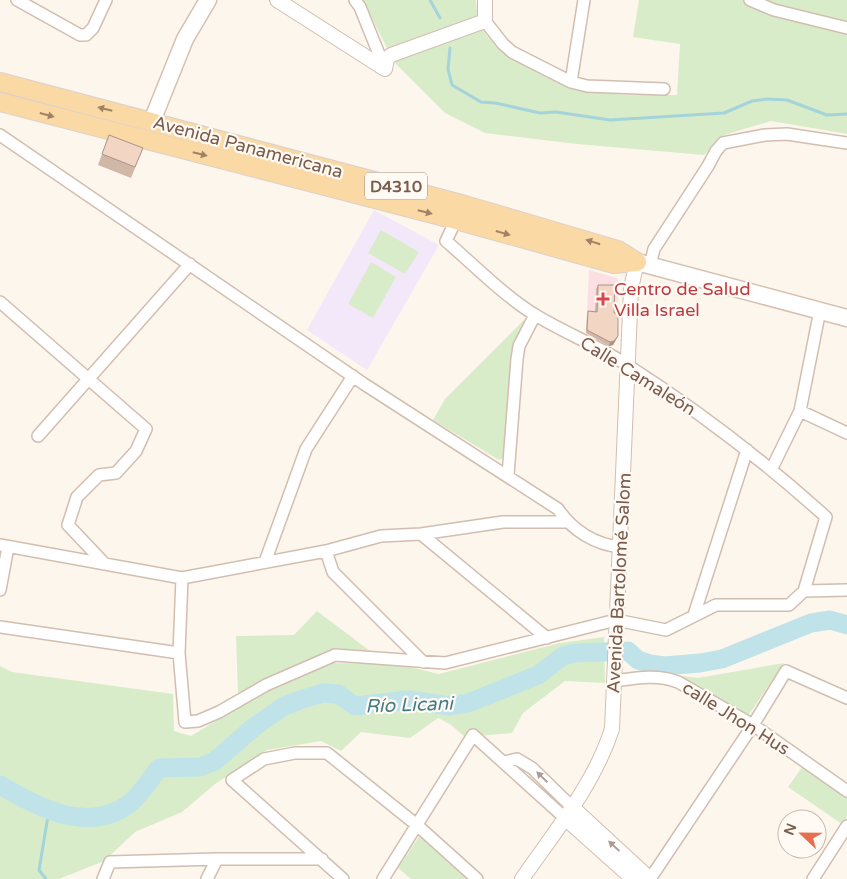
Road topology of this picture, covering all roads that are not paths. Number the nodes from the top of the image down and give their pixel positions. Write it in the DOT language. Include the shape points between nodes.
graph roads {
  1 [pos="17,0"];
  2 [pos="106,0"];
  3 [pos="208,0"];
  4 [pos="277,0"];
  5 [pos="355,0"];
  6 [pos="485,0"];
  7 [pos="584,0"];
  8 [pos="750,0"];
  9 [pos="485,21"];
  10 [pos="847,28"];
  11 [pos="385,69"];
  12 [pos="0,82"];
  13 [pos="571,82"];
  14 [pos="664,89"];
  15 [pos="0,102"];
  16 [pos="155,122"];
  17 [pos="0,135"];
  18 [pos="152,142"];
  19 [pos="847,143"];
  20 [pos="456,220"];
  21 [pos="190,264"];
  22 [pos="643,264"];
  23 [pos="0,302"];
  24 [pos="820,310"];
  25 [pos="535,315"];
  26 [pos="847,318"];
  27 [pos="628,365"];
  28 [pos="353,376"];
  29 [pos="89,381"];
  30 [pos="800,411"];
  31 [pos="847,433"];
  32 [pos="38,436"];
  33 [pos="747,450"];
  34 [pos="772,468"];
  35 [pos="508,475"];
  36 [pos="567,522"];
  37 [pos="421,534"];
  38 [pos="4,546"];
  39 [pos="621,547"];
  40 [pos="326,551"];
  41 [pos="265,562"];
  42 [pos="104,563"];
  43 [pos="182,578"];
  44 [pos="0,590"];
  45 [pos="847,590"];
  46 [pos="804,591"];
  47 [pos="694,615"];
  48 [pos="616,620"];
  49 [pos="0,626"];
  50 [pos="547,638"];
  51 [pos="179,653"];
  52 [pos="423,662"];
  53 [pos="614,680"];
  54 [pos="847,698"];
  55 [pos="753,726"];
  56 [pos="847,791"];
  57 [pos="569,812"];
  58 [pos="418,826"];
  59 [pos="847,826"];
  60 [pos="217,859"];
  61 [pos="322,860"];
  62 [pos="103,879"];
  63 [pos="207,879"];
  64 [pos="343,879"];
  65 [pos="384,879"];
  66 [pos="477,879"];
  67 [pos="522,879"];
  68 [pos="632,879"];
  69 [pos="650,879"];
  70 [pos="813,879"];
  1 -- 2 [label="street" via="86,35"];
  3 -- 16 [label="main road" via="185,39"];
  4 -- 11 [label="street"];
  5 -- 11 [label="street"];
  6 -- 9 [label="street"];
  7 -- 13 [label="street"];
  8 -- 10 [label="street" via="774,10"];
  9 -- 11 [label="street" via="391,55"];
  9 -- 13 [label="street" via="512,52"];
  16 -- 12 [label="main road, Avenida Panamericana / D4310, one-way"];
  13 -- 14 [label="street" via="587,86"];
  15 -- 18 [label="main road, Avenida Panamericana / D4310, one-way"];
  16 -- 18 [label="main road"];
  22 -- 16 [label="main road, Avenida Panamericana / D4310, one-way" via="618,250 465,204"];
  17 -- 21 [label="street"];
  18 -- 20 [label="main road, Avenida Panamericana / D4310, one-way"];
  19 -- 22 [label="street" via="787,134 723,143"];
  20 -- 22 [label="main road, Avenida Panamericana / D4310, one-way" via="614,264"];
  20 -- 25 [label="street, Calle Camaleón" via="446,241"];
  21 -- 28 [label="street"];
  21 -- 29 [label="street"];
  22 -- 24 [label="main road, Avenida Panamericana / D4310"];
  22 -- 27 [label="street, Avenida Bartolomé Salom" via="631,288"];
  23 -- 29 [label="street"];
  24 -- 26 [label="main road, Avenida Panamericana / D4310"];
  24 -- 30 [label="street"];
  25 -- 27 [label="street, Calle Camaleón"];
  25 -- 35 [label="street" via="519,346"];
  27 -- 33 [label="street, Calle Camaleón"];
  27 -- 39 [label="street, Avenida Bartolomé Salom"];
  28 -- 35 [label="street"];
  28 -- 41 [label="street" via="306,449"];
  29 -- 32 [label="street"];
  29 -- 42 [label="street" via="146,429 136,451 116,473 99,475 77,498 68,525"];
  30 -- 31 [label="street"];
  30 -- 34 [label="street"];
  33 -- 34 [label="street, Calle Camaleón"];
  33 -- 47 [label="street"];
  34 -- 46 [label="street, Calle Camaleón" via="826,517"];
  35 -- 36 [label="street" via="558,509"];
  36 -- 37 [label="street" via="503,522"];
  36 -- 39 [label="street" via="603,546"];
  37 -- 40 [label="street" via="381,536"];
  37 -- 50 [label="street"];
  38 -- 42 [label="street"];
  38 -- 44 [label="street"];
  39 -- 48 [label="street, Avenida Bartolomé Salom"];
  40 -- 41 [label="street"];
  40 -- 52 [label="street" via="333,572"];
  41 -- 43 [label="street"];
  42 -- 43 [label="street"];
  43 -- 51 [label="street"];
  45 -- 46 [label="street"];
  46 -- 47 [label="street" via="789,604 716,605"];
  47 -- 48 [label="street" via="666,630"];
  48 -- 50 [label="street"];
  48 -- 53 [label="street, Avenida Bartolomé Salom"];
  49 -- 51 [label="street"];
  50 -- 52 [label="street" via="445,663"];
  51 -- 52 [label="street" via="185,722 198,721 219,712 266,685 335,655"];
  53 -- 55 [label="street, calle Jhon Hus" via="666,678"];
  53 -- 57 [label="street, Avenida Bartolomé Salom" via="612,729 604,753"];
  54 -- 55 [label="street" via="786,671"];
  55 -- 56 [label="street, calle Jhon Hus"];
  55 -- 69 [label="street"];
  57 -- 58 [label="street" via="532,768 517,759 505,762 473,735"];
  57 -- 67 [label="street, Avenida Bartolomé Salom"];
  57 -- 68 [label="street"];
  69 -- 57 [label="street, one-way"];
  58 -- 61 [label="street" via="327,753 295,753 264,759 232,780"];
  58 -- 65 [label="street"];
  58 -- 66 [label="street"];
  59 -- 70 [label="street"];
  60 -- 61 [label="street"];
  60 -- 62 [label="street" via="110,862"];
  60 -- 63 [label="street"];
  61 -- 64 [label="street"];
}
